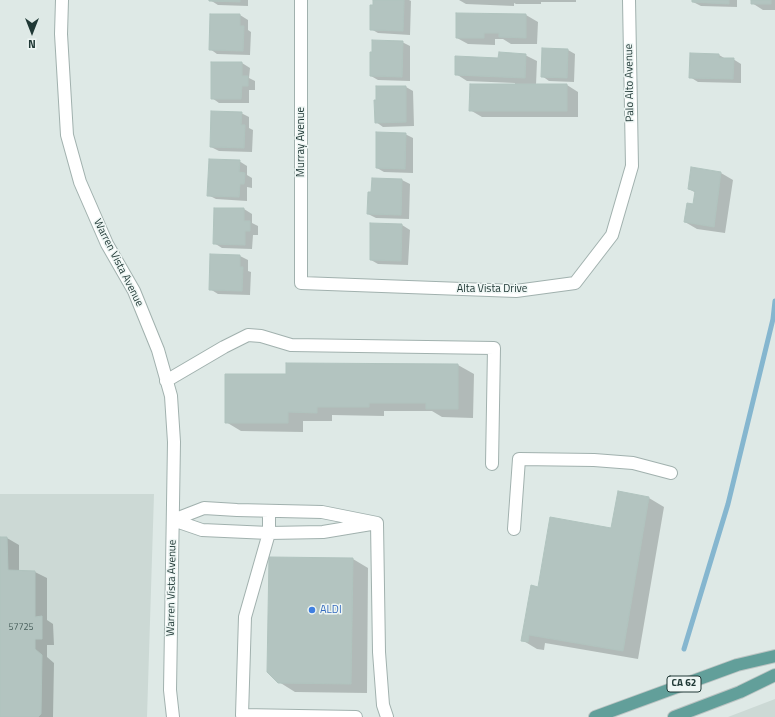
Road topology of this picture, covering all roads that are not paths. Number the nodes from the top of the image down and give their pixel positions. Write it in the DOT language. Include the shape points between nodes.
graph roads {
  1 [pos="62,0"];
  2 [pos="301,0"];
  3 [pos="629,0"];
  4 [pos="632,166"];
  5 [pos="301,283"];
  6 [pos="166,381"];
  7 [pos="492,464"];
  8 [pos="671,472"];
  9 [pos="269,511"];
  10 [pos="173,520"];
  11 [pos="377,523"];
  12 [pos="514,529"];
  13 [pos="269,533"];
  14 [pos="775,656"];
  15 [pos="775,674"];
  16 [pos="173,717"];
  17 [pos="356,717"];
  18 [pos="387,717"];
  19 [pos="595,717"];
  20 [pos="674,717"];
  1 -- 6 [label="street, Warren Vista Avenue" via="61,34 67,135 80,182 107,244 134,291 158,350"];
  2 -- 5 [label="street, Murray Avenue"];
  3 -- 4 [label="street, Palo Alto Avenue"];
  4 -- 5 [label="street, Alta Vista Drive" via="612,235 575,283 516,291"];
  6 -- 7 [label="street" via="248,335 291,345 494,348"];
  6 -- 10 [label="street, Warren Vista Avenue" via="171,396 174,442"];
  8 -- 12 [label="street" via="633,463 518,459"];
  9 -- 10 [label="street" via="204,508"];
  9 -- 11 [label="street" via="322,512"];
  9 -- 13 [label="street"];
  10 -- 13 [label="street" via="202,530"];
  10 -- 16 [label="street, Warren Vista Avenue" via="170,690"];
  11 -- 13 [label="street" via="323,532"];
  11 -- 18 [label="street" via="379,652 383,705"];
  13 -- 17 [label="street" via="245,617 242,715"];
  14 -- 19 [label="main road, CA 62" via="737,665"];
  15 -- 20 [label="main road, CA 62" via="740,692"];
}
